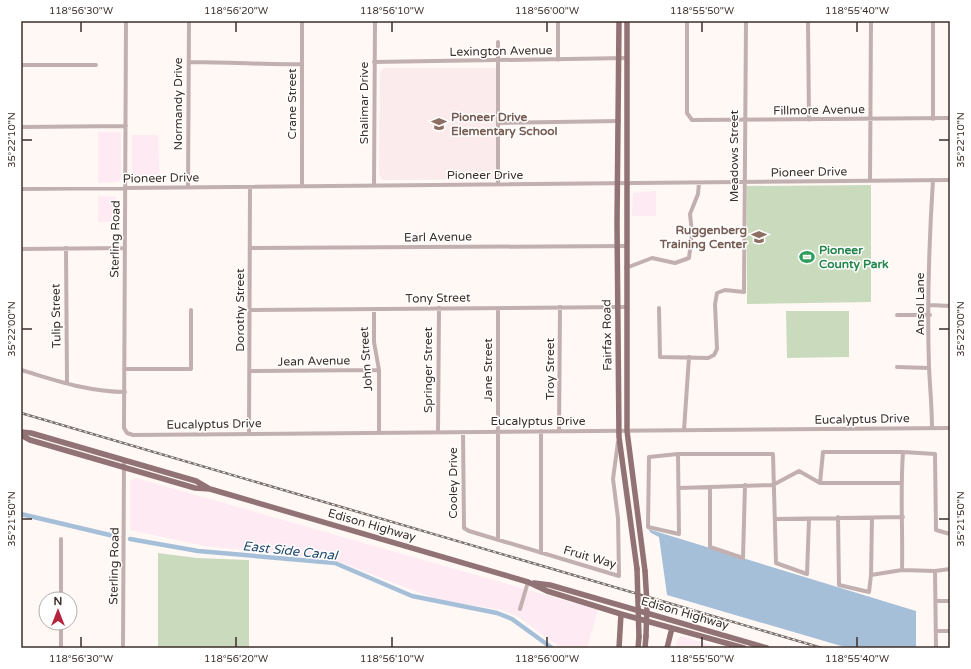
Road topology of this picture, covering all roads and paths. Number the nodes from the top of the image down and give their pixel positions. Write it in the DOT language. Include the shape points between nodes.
graph roads {
  1 [pos="126,21"];
  2 [pos="189,21"];
  3 [pos="302,21"];
  4 [pos="375,21"];
  5 [pos="558,21"];
  6 [pos="619,21"];
  7 [pos="627,21"];
  8 [pos="687,21"];
  9 [pos="746,21"];
  10 [pos="808,21"];
  11 [pos="871,21"];
  12 [pos="933,21"];
  13 [pos="498,42"];
  14 [pos="619,58"];
  15 [pos="627,58"];
  16 [pos="558,60"];
  17 [pos="498,61"];
  18 [pos="188,62"];
  19 [pos="374,62"];
  20 [pos="302,64"];
  21 [pos="21,65"];
  22 [pos="96,65"];
  23 [pos="950,118"];
  24 [pos="870,119"];
  25 [pos="932,119"];
  26 [pos="745,120"];
  27 [pos="809,120"];
  28 [pos="619,121"];
  29 [pos="498,123"];
  30 [pos="126,126"];
  31 [pos="21,127"];
  32 [pos="933,180"];
  33 [pos="950,180"];
  34 [pos="870,181"];
  35 [pos="699,183"];
  36 [pos="744,183"];
  37 [pos="498,184"];
  38 [pos="619,184"];
  39 [pos="627,184"];
  40 [pos="302,186"];
  41 [pos="374,186"];
  42 [pos="188,187"];
  43 [pos="250,187"];
  44 [pos="126,188"];
  45 [pos="21,189"];
  46 [pos="617,245"];
  47 [pos="626,246"];
  48 [pos="66,248"];
  49 [pos="125,248"];
  50 [pos="250,248"];
  51 [pos="21,249"];
  52 [pos="626,268"];
  53 [pos="930,305"];
  54 [pos="950,306"];
  55 [pos="560,307"];
  56 [pos="618,307"];
  57 [pos="626,307"];
  58 [pos="439,308"];
  59 [pos="498,308"];
  60 [pos="659,308"];
  61 [pos="374,309"];
  62 [pos="191,310"];
  63 [pos="250,310"];
  64 [pos="897,315"];
  65 [pos="930,315"];
  66 [pos="689,357"];
  67 [pos="897,367"];
  68 [pos="929,368"];
  69 [pos="124,369"];
  70 [pos="21,370"];
  71 [pos="379,370"];
  72 [pos="250,371"];
  73 [pos="67,383"];
  74 [pos="125,392"];
  75 [pos="932,428"];
  76 [pos="950,428"];
  77 [pos="684,430"];
  78 [pos="498,431"];
  79 [pos="542,431"];
  80 [pos="559,431"];
  81 [pos="627,431"];
  82 [pos="379,432"];
  83 [pos="438,432"];
  84 [pos="463,432"];
  85 [pos="127,433"];
  86 [pos="21,434"];
  87 [pos="249,434"];
  88 [pos="619,434"];
  89 [pos="903,452"];
  90 [pos="678,454"];
  91 [pos="124,460"];
  92 [pos="124,467"];
  93 [pos="900,483"];
  94 [pos="820,484"];
  95 [pos="744,485"];
  96 [pos="773,485"];
  97 [pos="710,487"];
  98 [pos="679,488"];
  99 [pos="210,489"];
  100 [pos="838,517"];
  101 [pos="903,517"];
  102 [pos="872,518"];
  103 [pos="775,519"];
  104 [pos="808,519"];
  105 [pos="469,531"];
  106 [pos="950,534"];
  107 [pos="61,539"];
  108 [pos="498,540"];
  109 [pos="541,554"];
  110 [pos="950,569"];
  111 [pos="902,570"];
  112 [pos="935,571"];
  113 [pos="871,575"];
  114 [pos="528,582"];
  115 [pos="61,591"];
  116 [pos="936,601"];
  117 [pos="950,601"];
  118 [pos="520,609"];
  119 [pos="621,614"];
  120 [pos="672,628"];
  121 [pos="61,631"];
  122 [pos="936,631"];
  123 [pos="950,631"];
  124 [pos="61,648"];
  125 [pos="123,648"];
  126 [pos="619,648"];
  127 [pos="638,648"];
  128 [pos="645,648"];
  129 [pos="667,648"];
  130 [pos="744,648"];
  131 [pos="767,648"];
  132 [pos="936,648"];
  1 -- 30 [label="street, Sterling Road"];
  2 -- 18 [label="street, Normandy Drive"];
  3 -- 20 [label="street, Crane Street"];
  4 -- 19 [label="street, Shalimar Drive"];
  5 -- 16 [label="street"];
  6 -- 14 [label="main road, Fairfax Road"];
  7 -- 15 [label="main road, Fairfax Road"];
  8 -- 26 [label="street, Fillmore Avenue" via="689,117 692,120"];
  9 -- 26 [label="street, Meadows Street"];
  10 -- 27 [label="street"];
  11 -- 24 [label="street"];
  12 -- 25 [label="street"];
  13 -- 17 [label="street"];
  14 -- 15 [label="street, Lexington Avenue"];
  14 -- 16 [label="street, Lexington Avenue"];
  14 -- 28 [label="main road, Fairfax Road"];
  15 -- 39 [label="main road, Fairfax Road"];
  16 -- 17 [label="street, Lexington Avenue"];
  17 -- 19 [label="street, Lexington Avenue"];
  17 -- 29 [label="street"];
  18 -- 20 [label="street"];
  18 -- 42 [label="street, Normandy Drive"];
  19 -- 41 [label="street, Shalimar Drive"];
  20 -- 40 [label="street, Crane Street"];
  21 -- 22 [label="street"];
  23 -- 25 [label="street, Fillmore Avenue"];
  24 -- 25 [label="street, Fillmore Avenue"];
  24 -- 27 [label="street, Fillmore Avenue"];
  24 -- 34 [label="street"];
  26 -- 27 [label="street, Fillmore Avenue"];
  26 -- 36 [label="street, Meadows Street"];
  28 -- 29 [label="street"];
  28 -- 38 [label="main road, Fairfax Road"];
  29 -- 37 [label="street"];
  30 -- 31 [label="street"];
  30 -- 44 [label="street, Sterling Road"];
  32 -- 33 [label="street, Pioneer Drive"];
  32 -- 34 [label="street, Pioneer Drive"];
  32 -- 53 [label="street, Ansol Lane"];
  34 -- 36 [label="street, Pioneer Drive"];
  35 -- 36 [label="street, Pioneer Drive"];
  35 -- 39 [label="street, Pioneer Drive"];
  35 -- 52 [label="street" via="698,194 690,214 692,234 689,258 675,263 652,258"];
  36 -- 66 [label="street, Meadows Street" via="744,292 720,291 715,304 717,349 714,355 708,358"];
  37 -- 38 [label="street, Pioneer Drive"];
  37 -- 41 [label="street, Pioneer Drive"];
  38 -- 39 [label="street, Pioneer Drive"];
  38 -- 46 [label="main road, Fairfax Road"];
  39 -- 47 [label="main road, Fairfax Road"];
  40 -- 41 [label="street, Pioneer Drive"];
  40 -- 43 [label="street, Pioneer Drive"];
  42 -- 43 [label="street, Pioneer Drive"];
  42 -- 44 [label="street, Pioneer Drive"];
  43 -- 50 [label="street, Dorothy Street"];
  44 -- 45 [label="street, Pioneer Drive"];
  44 -- 49 [label="street, Sterling Road"];
  46 -- 47 [label="street, Earl Avenue"];
  46 -- 50 [label="street, Earl Avenue"];
  46 -- 56 [label="main road, Fairfax Road"];
  47 -- 52 [label="main road, Fairfax Road"];
  48 -- 49 [label="street"];
  48 -- 51 [label="street"];
  48 -- 73 [label="street, Tulip Street"];
  49 -- 69 [label="street, Sterling Road"];
  50 -- 63 [label="street, Dorothy Street"];
  52 -- 57 [label="main road, Fairfax Road"];
  53 -- 54 [label="street"];
  53 -- 65 [label="street, Ansol Lane"];
  55 -- 56 [label="street, Tony Street"];
  55 -- 59 [label="street, Tony Street"];
  55 -- 80 [label="street, Troy Street"];
  56 -- 57 [label="street, Tony Street"];
  56 -- 88 [label="main road, Fairfax Road"];
  57 -- 81 [label="main road, Fairfax Road"];
  58 -- 59 [label="street, Tony Street"];
  58 -- 61 [label="street, Tony Street"];
  58 -- 83 [label="street, Springer Street"];
  59 -- 78 [label="street, Jane Street"];
  60 -- 66 [label="street" via="660,357"];
  61 -- 63 [label="street, Tony Street"];
  61 -- 71 [label="street, John Street" via="374,342"];
  62 -- 69 [label="street" via="191,369"];
  63 -- 72 [label="street, Dorothy Street"];
  64 -- 65 [label="street"];
  65 -- 68 [label="street, Ansol Lane"];
  66 -- 77 [label="street"];
  67 -- 68 [label="street"];
  68 -- 75 [label="street, Ansol Lane"];
  69 -- 74 [label="street, Sterling Road"];
  70 -- 73 [label="street"];
  71 -- 72 [label="street, Jean Avenue"];
  71 -- 82 [label="street, John Street"];
  72 -- 87 [label="street, Dorothy Street"];
  73 -- 74 [label="street" via="97,391"];
  74 -- 85 [label="street, Sterling Road" via="124,428"];
  75 -- 76 [label="street, Eucalyptus Drive"];
  75 -- 77 [label="street, Eucalyptus Drive"];
  77 -- 81 [label="street, Eucalyptus Drive"];
  78 -- 79 [label="street, Eucalyptus Drive"];
  78 -- 84 [label="street, Eucalyptus Drive"];
  78 -- 108 [label="street, Jane Street"];
  79 -- 80 [label="street, Eucalyptus Drive"];
  79 -- 109 [label="street"];
  80 -- 88 [label="street, Eucalyptus Drive"];
  81 -- 88 [label="street, Eucalyptus Drive"];
  81 -- 128 [label="main road, Fairfax Road, bridge" via="645,571"];
  82 -- 83 [label="street, Eucalyptus Drive"];
  82 -- 87 [label="street, Eucalyptus Drive"];
  83 -- 84 [label="street, Eucalyptus Drive"];
  84 -- 105 [label="street, Cooley Drive" via="463,524"];
  85 -- 87 [label="street, Eucalyptus Drive"];
  86 -- 91 [label="main road, Edison Highway" via="31,433"];
  86 -- 92 [label="main road, Edison Highway" via="30,440"];
  88 -- 109 [label="street, Fruit Way" via="614,473 619,576"];
  88 -- 127 [label="main road, Fairfax Road, bridge" via="637,569"];
  89 -- 93 [label="street"];
  89 -- 94 [label="street" via="823,452"];
  89 -- 106 [label="street" via="935,454 936,530"];
  90 -- 96 [label="street" via="773,454"];
  90 -- 98 [label="street"];
  90 -- 98 [label="street" via="649,457 648,527 679,534"];
  91 -- 92 [label="street, Sterling Road"];
  91 -- 99 [label="main road, Edison Highway" via="196,481"];
  92 -- 99 [label="main road, Edison Highway" via="194,488"];
  92 -- 125 [label="street, Sterling Road"];
  93 -- 94 [label="street"];
  93 -- 101 [label="street"];
  94 -- 96 [label="street" via="799,471"];
  95 -- 96 [label="street"];
  95 -- 97 [label="street"];
  95 -- 97 [label="street" via="743,558 710,547"];
  96 -- 103 [label="street"];
  97 -- 98 [label="street"];
  99 -- 114 [label="main road, Edison Highway"];
  100 -- 102 [label="street"];
  100 -- 104 [label="street"];
  100 -- 113 [label="street" via="839,585 869,592"];
  101 -- 102 [label="street"];
  101 -- 111 [label="street"];
  102 -- 113 [label="street"];
  103 -- 104 [label="street"];
  103 -- 104 [label="street" via="776,563 807,574"];
  105 -- 108 [label="street, Fruit Way"];
  107 -- 115 [label="street"];
  108 -- 109 [label="street, Fruit Way"];
  110 -- 112 [label="street"];
  111 -- 112 [label="street"];
  111 -- 113 [label="street"];
  112 -- 116 [label="street"];
  114 -- 118 [label="street"];
  114 -- 119 [label="main road, Edison Highway" via="547,591"];
  114 -- 131 [label="main road, Edison Highway" via="550,585"];
  116 -- 117 [label="street"];
  116 -- 122 [label="street"];
  119 -- 120 [label="main road, Edison Highway"];
  119 -- 126 [label="main road"];
  120 -- 129 [label="main road"];
  120 -- 130 [label="main road, Edison Highway"];
  121 -- 124 [label="street"];
  122 -- 123 [label="street"];
  122 -- 132 [label="street"];
}
